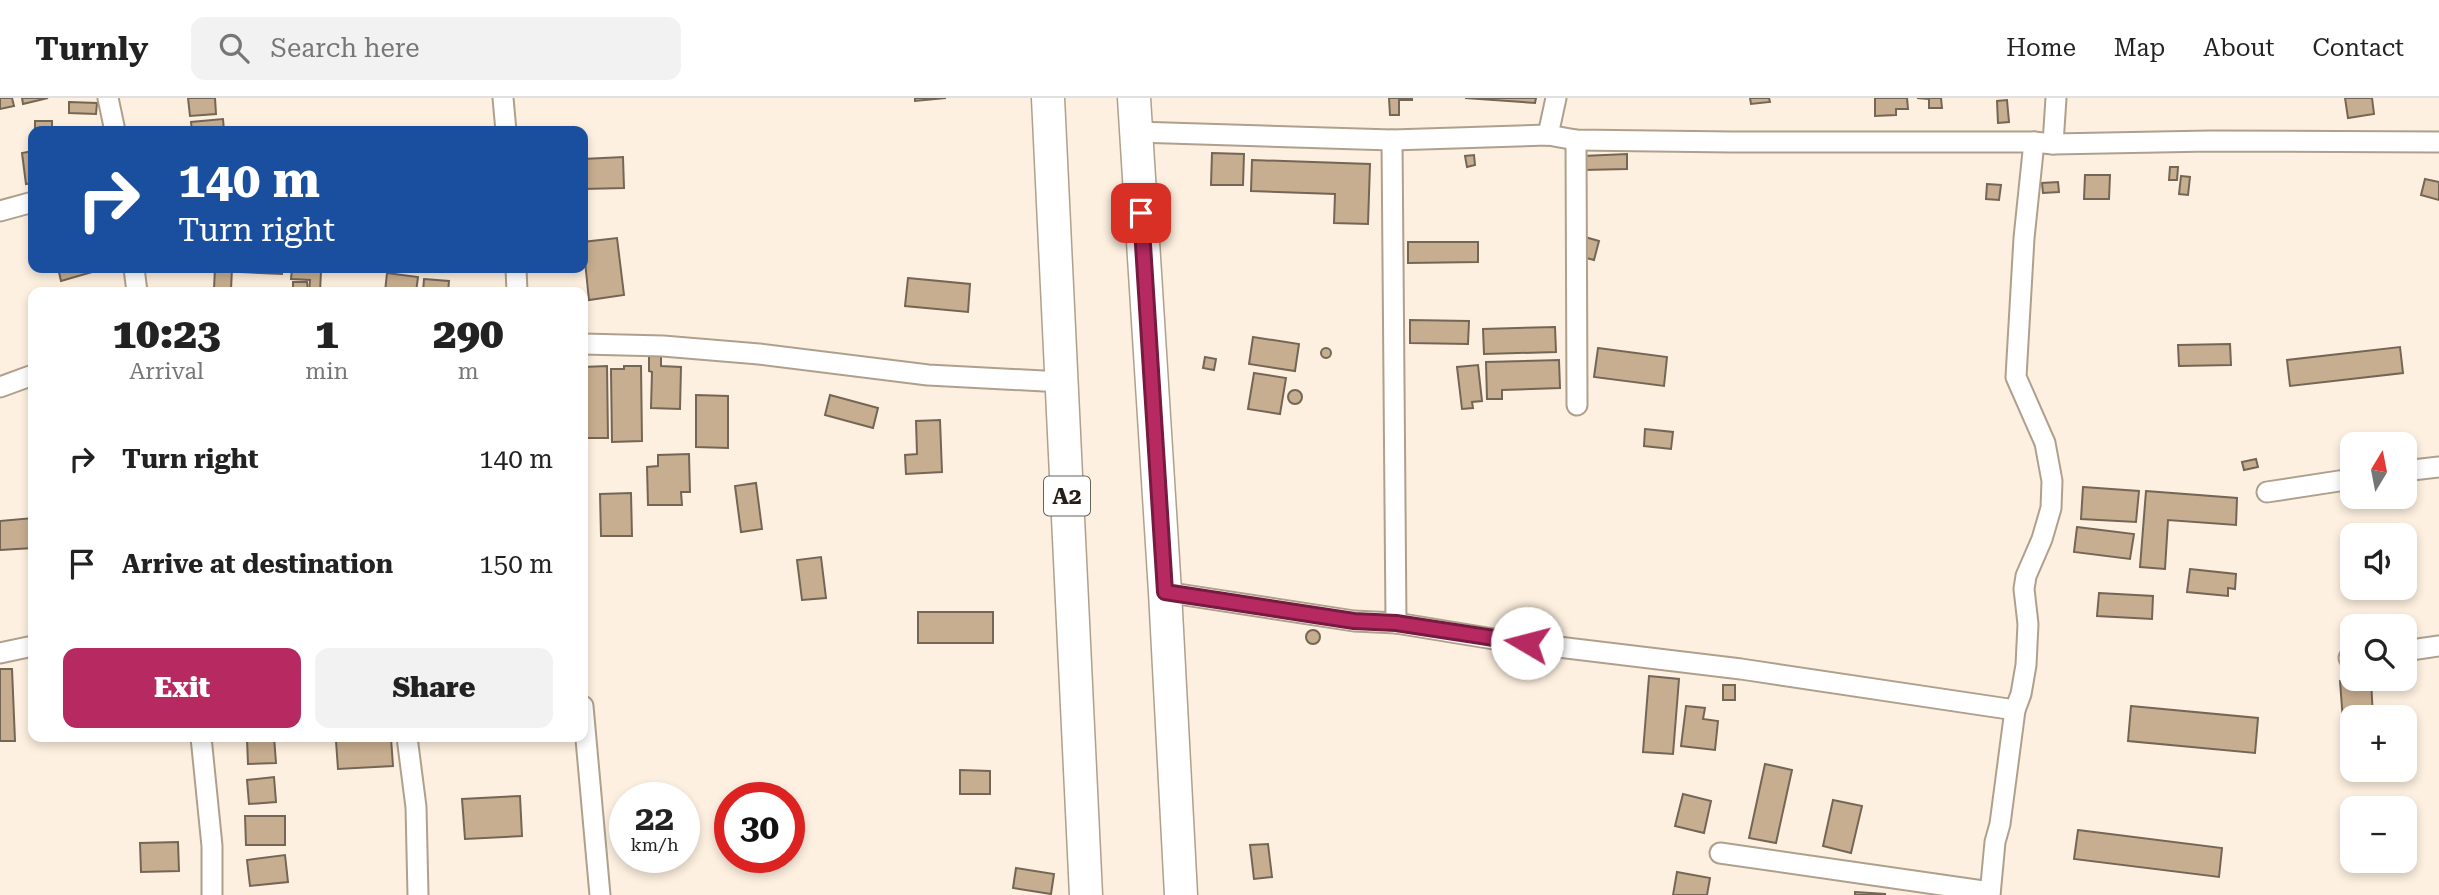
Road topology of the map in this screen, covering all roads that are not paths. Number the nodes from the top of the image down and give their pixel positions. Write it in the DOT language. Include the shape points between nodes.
graph roads {
  1 [pos="108,98"];
  2 [pos="503,98"];
  3 [pos="1048,98"];
  4 [pos="1133,98"];
  5 [pos="1556,98"];
  6 [pos="2056,98"];
  7 [pos="114,126"];
  8 [pos="506,126"];
  9 [pos="1136,132"];
  10 [pos="1548,135"];
  11 [pos="1392,140"];
  12 [pos="1576,140"];
  13 [pos="2439,142"];
  14 [pos="2043,143"];
  15 [pos="28,203"];
  16 [pos="0,211"];
  17 [pos="588,344"];
  18 [pos="28,377"];
  19 [pos="1062,382"];
  20 [pos="0,387"];
  21 [pos="1577,405"];
  22 [pos="2439,467"];
  23 [pos="2417,470"];
  24 [pos="2340,481"];
  25 [pos="2267,492"];
  26 [pos="1165,592"];
  27 [pos="1396,623"];
  28 [pos="2439,646"];
  29 [pos="28,647"];
  30 [pos="2417,649"];
  31 [pos="0,653"];
  32 [pos="2015,710"];
  33 [pos="202,742"];
  34 [pos="408,742"];
  35 [pos="586,742"];
  36 [pos="1720,853"];
  37 [pos="1990,894"];
  38 [pos="212,895"];
  39 [pos="418,895"];
  40 [pos="600,895"];
  41 [pos="1086,895"];
  42 [pos="1181,895"];
  1 -- 7 [label="street"];
  2 -- 8 [label="street"];
  3 -- 19 [label="highway, A2"];
  4 -- 9 [label="highway"];
  5 -- 10 [label="street"];
  6 -- 14 [label="street"];
  9 -- 11 [label="street"];
  9 -- 26 [label="highway"];
  10 -- 11 [label="street"];
  10 -- 12 [label="street"];
  11 -- 27 [label="street"];
  12 -- 14 [label="street"];
  12 -- 21 [label="street"];
  13 -- 14 [label="street"];
  14 -- 32 [label="street" via="2023,251 2016,377 2045,443 2051,508 2026,576 2026,665"];
  15 -- 16 [label="street"];
  17 -- 19 [label="street" via="677,347 928,375"];
  18 -- 20 [label="street"];
  19 -- 41 [label="highway, A2"];
  22 -- 23 [label="street"];
  24 -- 25 [label="street"];
  26 -- 27 [label="street" via="1354,621"];
  26 -- 42 [label="highway"];
  27 -- 32 [label="street"];
  28 -- 30 [label="street"];
  29 -- 31 [label="street"];
  32 -- 37 [label="street"];
  33 -- 38 [label="street"];
  34 -- 39 [label="street" via="416,807"];
  35 -- 40 [label="street"];
  36 -- 37 [label="street"];
}
